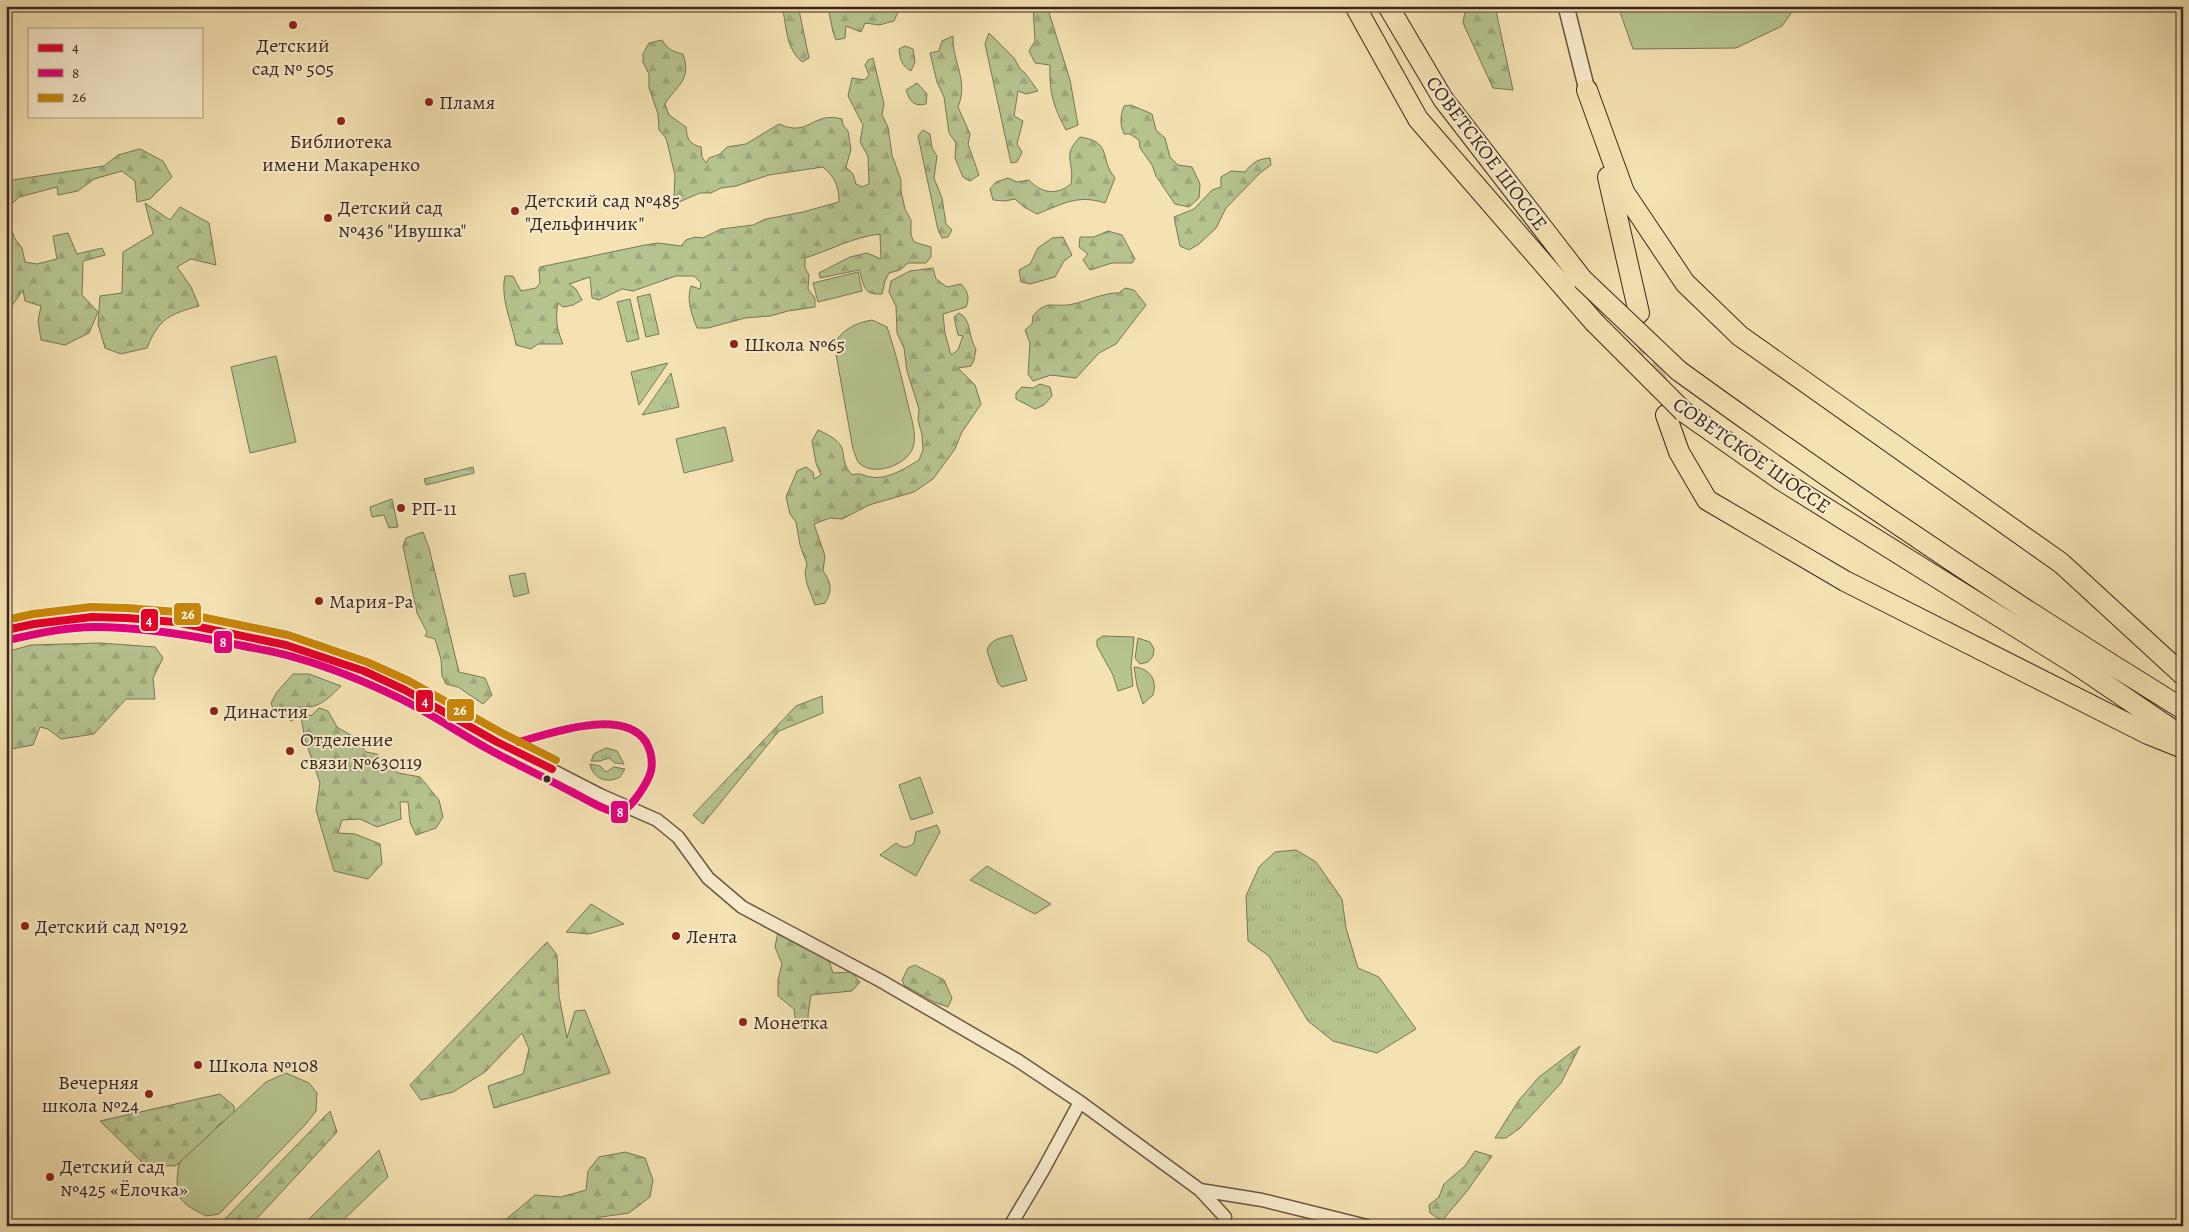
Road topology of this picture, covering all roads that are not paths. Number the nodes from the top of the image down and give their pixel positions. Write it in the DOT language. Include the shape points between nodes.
graph roads {
  1 [pos="1356,6"];
  2 [pos="1388,6"];
  3 [pos="1566,6"];
  4 [pos="1587,90"];
  5 [pos="1639,313"];
  6 [pos="1675,414"];
  7 [pos="6,630"];
  8 [pos="2183,675"];
  9 [pos="2183,709"];
  10 [pos="2183,737"];
  11 [pos="2183,748"];
  12 [pos="1080,1102"];
  13 [pos="1200,1190"];
  14 [pos="1226,1217"];
  15 [pos="1010,1226"];
  16 [pos="1367,1226"];
  1 -- 6 [label="highway, СОВЕТСКОЕ ШОССЕ, bridge" via="1418,119"];
  2 -- 9 [label="highway, СОВЕТСКОЕ ШОССЕ, bridge" via="1443,99 1582,279 1679,371 1805,462 2090,652"];
  3 -- 4 [label="street"];
  4 -- 5 [label="highway"];
  4 -- 8 [label="highway" via="1624,192 1684,283 1740,336 2061,563"];
  6 -- 10 [label="highway, СОВЕТСКОЕ ШОССЕ" via="2077,665"];
  6 -- 11 [label="highway" via="1679,452 1708,500 1845,581 2148,734"];
  7 -- 12 [label="street" via="92,617 175,622 299,648 364,671 600,795 657,820 678,837 708,878 742,907 881,980 1017,1060"];
  12 -- 13 [label="street"];
  12 -- 15 [label="street"];
  13 -- 14 [label="street"];
  13 -- 16 [label="street" via="1262,1200"];
}
